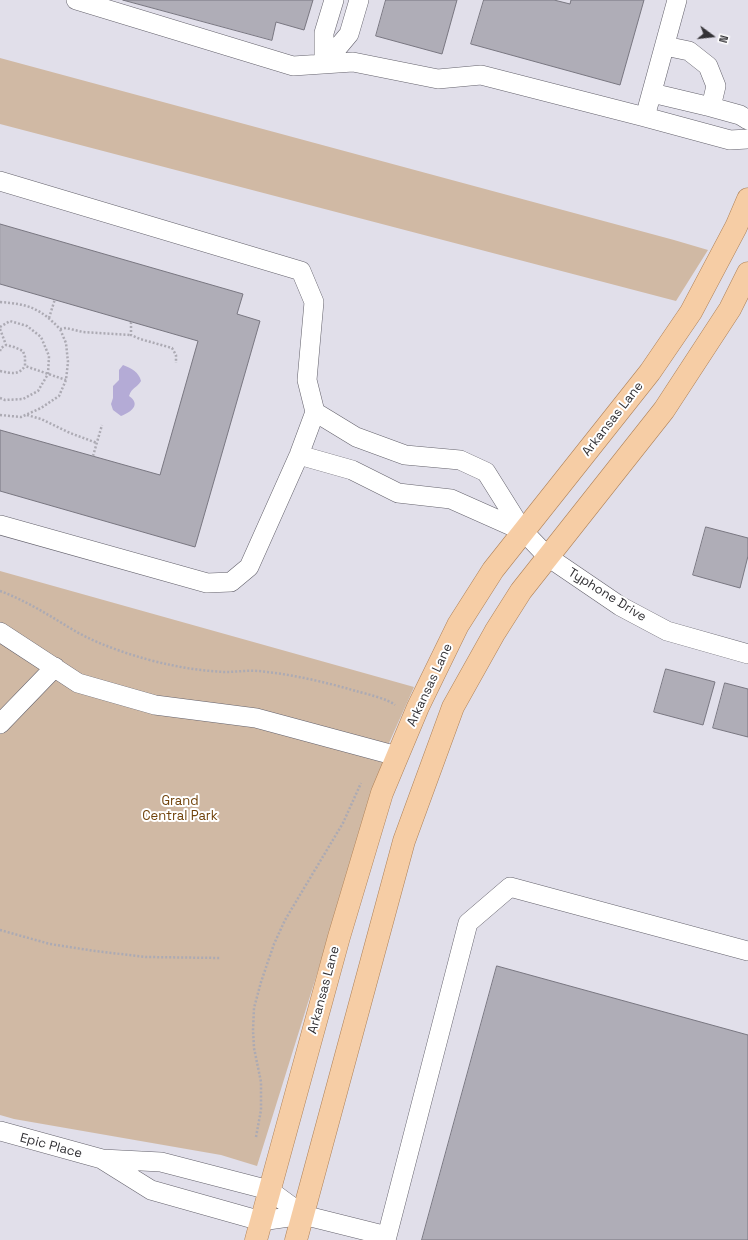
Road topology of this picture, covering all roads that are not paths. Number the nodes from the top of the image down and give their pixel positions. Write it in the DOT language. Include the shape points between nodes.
graph roads {
  1 [pos="334,0"];
  2 [pos="359,0"];
  3 [pos="677,0"];
  4 [pos="85,1"];
  5 [pos="665,46"];
  6 [pos="324,64"];
  7 [pos="652,93"];
  8 [pos="711,107"];
  9 [pos="645,117"];
  10 [pos="748,120"];
  11 [pos="748,139"];
  12 [pos="0,181"];
  13 [pos="748,199"];
  14 [pos="748,273"];
  15 [pos="315,412"];
  16 [pos="299,456"];
  17 [pos="0,525"];
  18 [pos="523,531"];
  19 [pos="548,557"];
  20 [pos="0,632"];
  21 [pos="748,654"];
  22 [pos="54,667"];
  23 [pos="0,724"];
  24 [pos="397,756"];
  25 [pos="748,952"];
  26 [pos="0,1131"];
  27 [pos="102,1159"];
  28 [pos="270,1190"];
  29 [pos="303,1215"];
  30 [pos="258,1230"];
  31 [pos="386,1238"];
  32 [pos="296,1240"];
  1 -- 6 [label="street" via="324,33"];
  2 -- 6 [label="street" via="349,34"];
  3 -- 5 [label="street"];
  4 -- 6 [label="street" via="293,66"];
  5 -- 7 [label="street"];
  5 -- 8 [label="street" via="689,51 708,66 716,86"];
  6 -- 9 [label="street" via="352,62 438,78 481,75"];
  7 -- 8 [label="street"];
  7 -- 9 [label="street"];
  8 -- 10 [label="street" via="740,115"];
  9 -- 11 [label="street" via="730,140"];
  12 -- 15 [label="street" via="301,271 314,302 307,380"];
  13 -- 18 [label="main road, Arkansas Lane" via="691,312 650,372"];
  14 -- 19 [label="main road" via="730,309 664,410"];
  15 -- 16 [label="street"];
  15 -- 18 [label="street" via="356,437 405,455 460,460 486,472"];
  16 -- 17 [label="street" via="249,567 232,582 207,583"];
  16 -- 18 [label="street" via="352,470 398,493 451,499"];
  18 -- 19 [label="street, Typhone Drive"];
  18 -- 24 [label="main road, Arkansas Lane" via="492,570 458,625"];
  19 -- 21 [label="street, Typhone Drive" via="620,606 667,631"];
  19 -- 29 [label="main road" via="495,632 453,707 434,756 404,840"];
  20 -- 22 [label="street"];
  22 -- 23 [label="street"];
  22 -- 24 [label="street" via="78,683 155,705 256,718"];
  24 -- 28 [label="main road, Arkansas Lane" via="382,793 339,937"];
  25 -- 31 [label="street" via="510,887 468,922"];
  26 -- 27 [label="street, Epic Place"];
  27 -- 28 [label="street" via="161,1162"];
  27 -- 30 [label="street" via="151,1190"];
  28 -- 29 [label="street"];
  28 -- 30 [label="main road, Arkansas Lane"];
  29 -- 30 [label="street"];
  29 -- 31 [label="street"];
  29 -- 32 [label="main road"];
}
